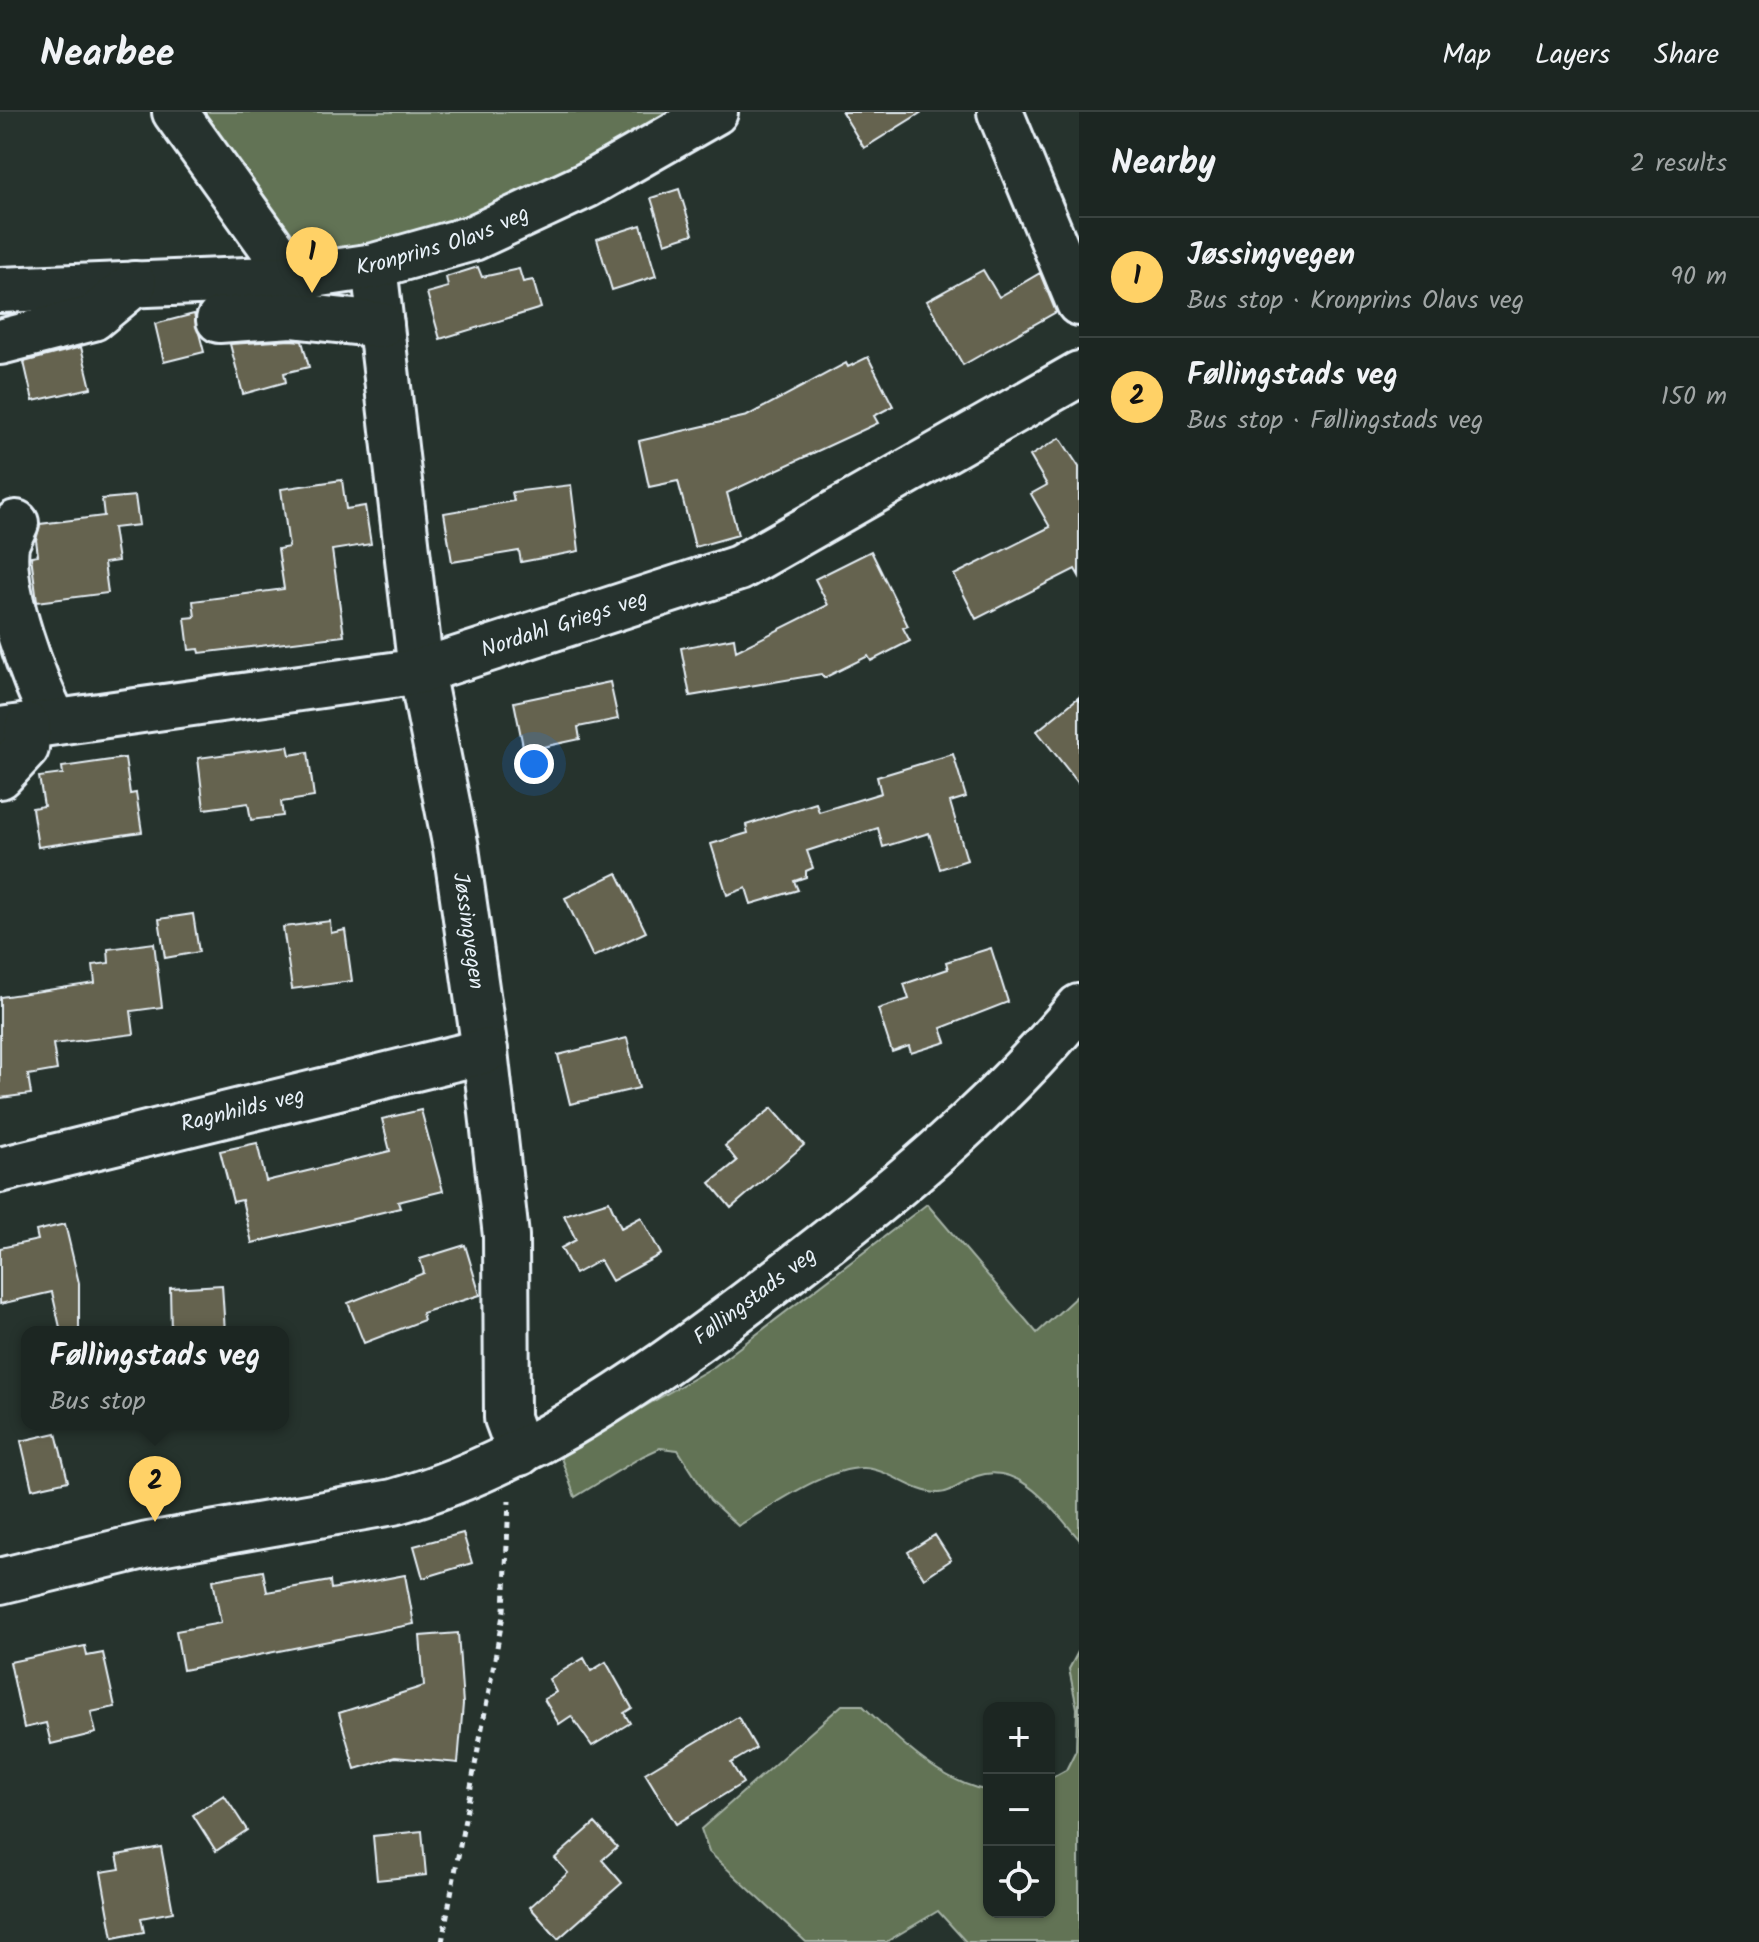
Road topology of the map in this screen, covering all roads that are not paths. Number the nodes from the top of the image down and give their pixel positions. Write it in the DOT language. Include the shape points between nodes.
graph roads {
  1 [pos="175,112"];
  2 [pos="715,112"];
  3 [pos="1000,112"];
  4 [pos="374,266"];
  5 [pos="294,278"];
  6 [pos="134,284"];
  7 [pos="0,290"];
  8 [pos="1079,303"];
  9 [pos="219,320"];
  10 [pos="381,325"];
  11 [pos="0,342"];
  12 [pos="1079,374"];
  13 [pos="16,523"];
  14 [pos="421,671"];
  15 [pos="28,726"];
  16 [pos="0,776"];
  17 [pos="1079,1007"];
  18 [pos="485,1051"];
  19 [pos="0,1170"];
  20 [pos="520,1453"];
  21 [pos="0,1581"];
  1 -- 5 [label="street"];
  2 -- 4 [label="street, Kronprins Olavs veg" via="587,185 473,238"];
  3 -- 8 [label="street"];
  4 -- 5 [label="street, Kronprins Olavs veg"];
  4 -- 10 [label="street, Jøssingvegen"];
  5 -- 6 [label="street, Kronprins Olavs veg"];
  6 -- 7 [label="street, Kronprins Olavs veg"];
  6 -- 11 [label="street" via="93,318"];
  9 -- 10 [label="street" via="291,315"];
  10 -- 14 [label="street, Jøssingvegen"];
  12 -- 14 [label="street, Nordahl Griegs veg" via="739,568"];
  13 -- 15 [label="street" via="6,546 6,578 37,687"];
  14 -- 15 [label="street, Nordahl Griegs veg"];
  14 -- 18 [label="street, Jøssingvegen" via="456,848"];
  15 -- 16 [label="street" via="26,748"];
  17 -- 20 [label="street, Føllingstads veg" via="1009,1084 875,1206 712,1330"];
  18 -- 19 [label="street, Ragnhilds veg"];
  18 -- 20 [label="street, Jøssingvegen" via="506,1236 507,1418"];
  20 -- 21 [label="street, Føllingstads veg" via="393,1502 148,1545"];
}
